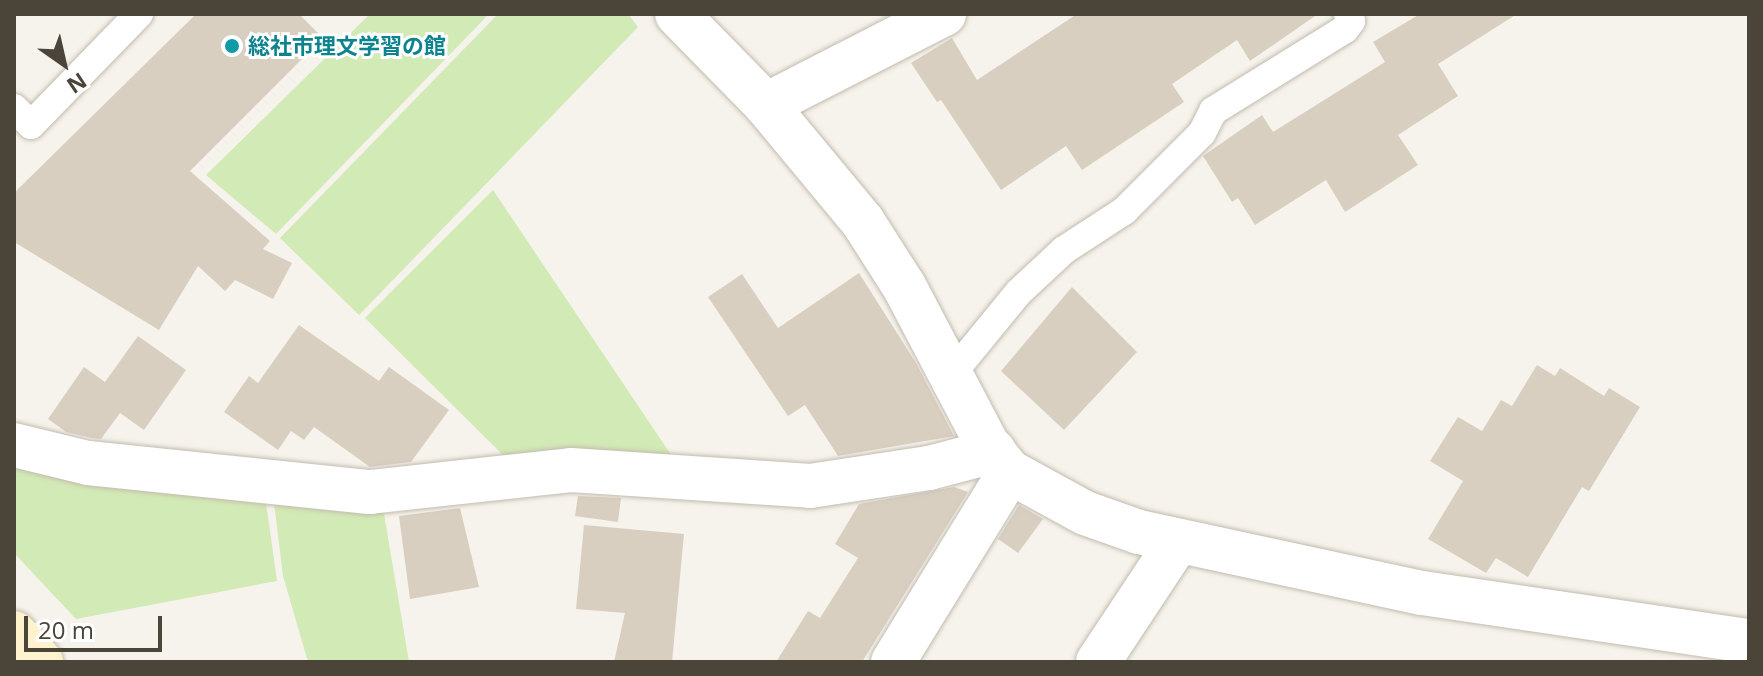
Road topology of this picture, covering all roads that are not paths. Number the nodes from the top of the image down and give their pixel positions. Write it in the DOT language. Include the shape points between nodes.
graph roads {
  1 [pos="139,14"];
  2 [pos="677,14"];
  3 [pos="944,14"];
  4 [pos="1348,14"];
  5 [pos="766,105"];
  6 [pos="14,108"];
  7 [pos="951,375"];
  8 [pos="14,445"];
  9 [pos="1002,461"];
  10 [pos="1178,541"];
  11 [pos="14,633"];
  12 [pos="1749,641"];
  13 [pos="41,662"];
  14 [pos="893,662"];
  15 [pos="1098,662"];
  1 -- 6 [label="lane" via="31,125"];
  2 -- 5 [label="street"];
  3 -- 5 [label="street"];
  4 -- 7 [label="lane" via="1351,21 1345,29 1213,111 1202,133 1124,211 1064,250 1019,292"];
  5 -- 7 [label="street" via="863,222"];
  7 -- 9 [label="street"];
  8 -- 9 [label="street" via="88,463 370,492 571,470 810,486"];
  9 -- 10 [label="street" via="1085,513"];
  9 -- 14 [label="street"];
  10 -- 12 [label="street" via="1422,593"];
  10 -- 15 [label="street"];
  11 -- 13 [label="street"];
}
